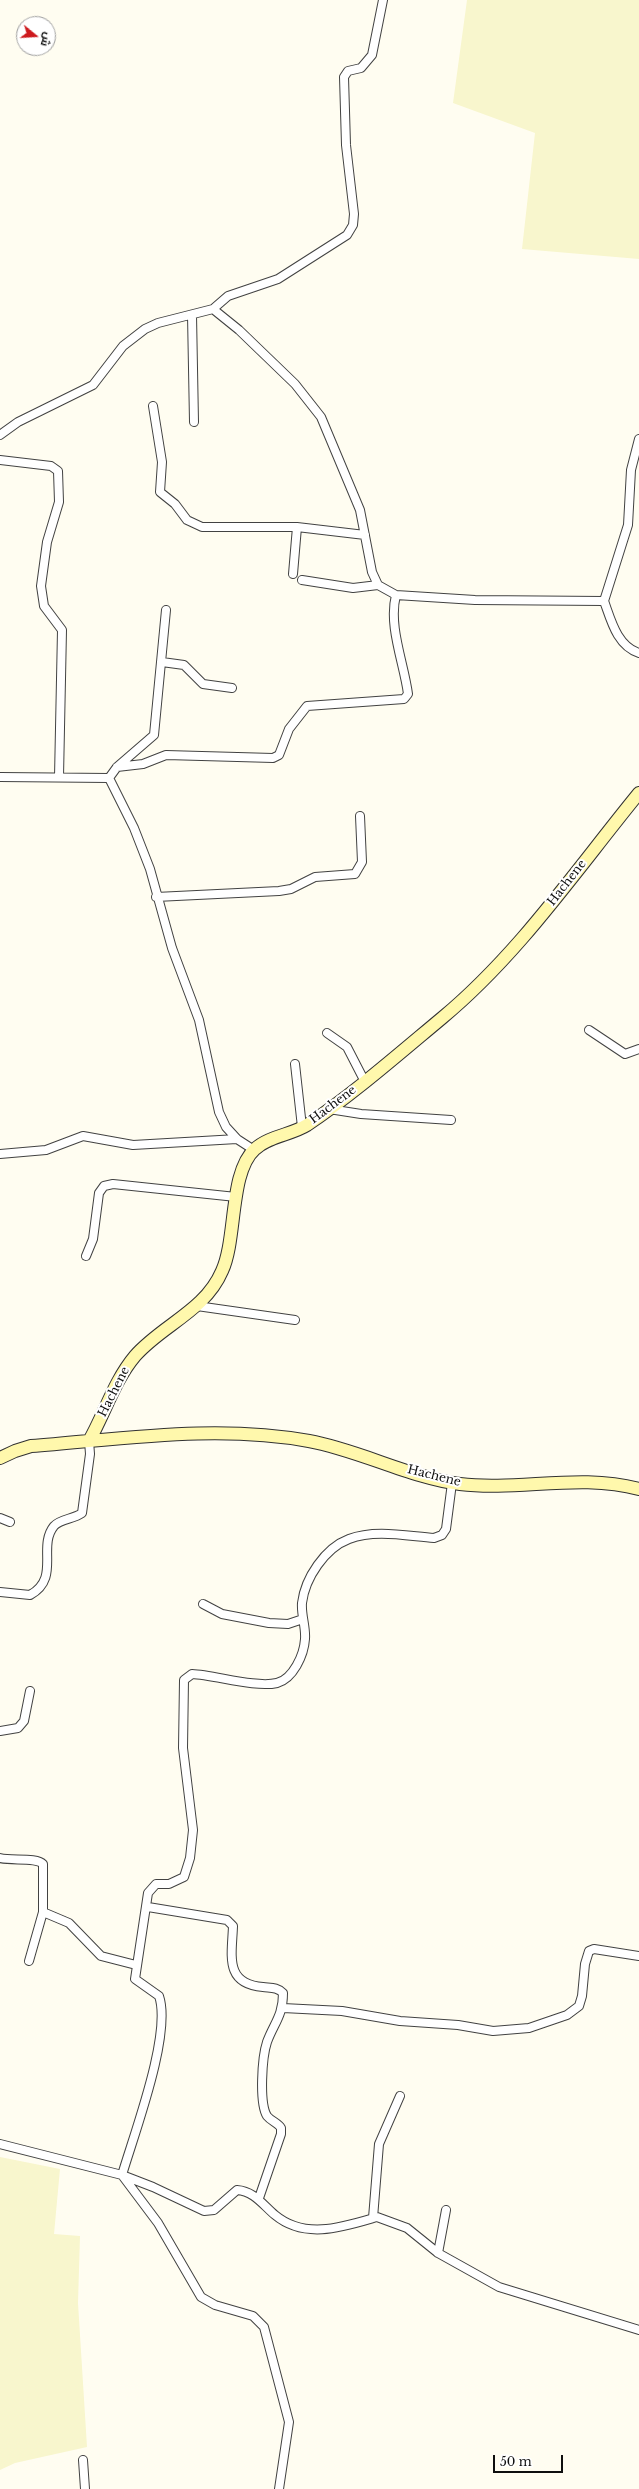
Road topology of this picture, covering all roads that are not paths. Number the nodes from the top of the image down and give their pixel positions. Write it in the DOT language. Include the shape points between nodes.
graph roads {
  1 [pos="383,0"];
  2 [pos="213,310"];
  3 [pos="192,315"];
  4 [pos="153,406"];
  5 [pos="194,422"];
  6 [pos="0,435"];
  7 [pos="639,439"];
  8 [pos="0,460"];
  9 [pos="297,527"];
  10 [pos="365,535"];
  11 [pos="292,574"];
  12 [pos="302,580"];
  13 [pos="378,585"];
  14 [pos="396,596"];
  15 [pos="604,601"];
  16 [pos="166,610"];
  17 [pos="639,653"];
  18 [pos="162,662"];
  19 [pos="232,688"];
  20 [pos="117,767"];
  21 [pos="0,777"];
  22 [pos="59,777"];
  23 [pos="109,778"];
  24 [pos="639,793"];
  25 [pos="360,816"];
  26 [pos="156,897"];
  27 [pos="589,1030"];
  28 [pos="327,1033"];
  29 [pos="639,1049"];
  30 [pos="294,1064"];
  31 [pos="364,1080"];
  32 [pos="329,1109"];
  33 [pos="450,1120"];
  34 [pos="302,1127"];
  35 [pos="237,1139"];
  36 [pos="254,1150"];
  37 [pos="0,1154"];
  38 [pos="236,1197"];
  39 [pos="86,1256"];
  40 [pos="197,1306"];
  41 [pos="295,1320"];
  42 [pos="89,1441"];
  43 [pos="0,1458"];
  44 [pos="452,1483"];
  45 [pos="639,1489"];
  46 [pos="0,1518"];
  47 [pos="10,1522"];
  48 [pos="0,1592"];
  49 [pos="203,1604"];
  50 [pos="303,1619"];
  51 [pos="30,1691"];
  52 [pos="0,1731"];
  53 [pos="0,1858"];
  54 [pos="148,1907"];
  55 [pos="43,1912"];
  56 [pos="639,1956"];
  57 [pos="29,1961"];
  58 [pos="136,1965"];
  59 [pos="283,2008"];
  60 [pos="400,2096"];
  61 [pos="0,2144"];
  62 [pos="122,2175"];
  63 [pos="259,2198"];
  64 [pos="446,2210"];
  65 [pos="373,2218"];
  66 [pos="438,2253"];
  67 [pos="639,2330"];
  68 [pos="83,2460"];
  69 [pos="85,2489"];
  70 [pos="279,2489"];
  1 -- 2 [label="street" via="372,55 361,68 348,71 344,77 346,145 353,224 347,234 338,241 278,279 228,296"];
  2 -- 3 [label="street"];
  2 -- 10 [label="street" via="239,330 312,404 337,451 360,510"];
  3 -- 5 [label="street"];
  3 -- 6 [label="street" via="158,323 145,329 122,346 93,385 18,422"];
  4 -- 9 [label="street" via="162,462 160,492 175,504 186,520 202,527"];
  7 -- 15 [label="street" via="631,470 628,525"];
  8 -- 22 [label="street" via="51,466 58,472 59,502 47,542 41,586 44,606 62,630"];
  9 -- 10 [label="street"];
  9 -- 11 [label="street"];
  10 -- 13 [label="street" via="374,578"];
  12 -- 13 [label="street" via="353,588"];
  13 -- 14 [label="street"];
  14 -- 15 [label="street" via="475,600"];
  14 -- 20 [label="street" via="393,606 408,694 404,699 307,706 289,729 278,755 274,758 166,755 143,764"];
  15 -- 17 [label="street" via="622,643"];
  16 -- 18 [label="street"];
  18 -- 19 [label="street" via="184,665 203,684"];
  18 -- 20 [label="street" via="154,734"];
  20 -- 23 [label="street"];
  21 -- 22 [label="street"];
  22 -- 23 [label="street"];
  23 -- 26 [label="street" via="143,849"];
  24 -- 31 [label="street, Hachene" via="505,958 443,1017"];
  25 -- 26 [label="street" via="362,862 355,874 315,877 290,889 279,891"];
  26 -- 35 [label="street" via="199,1020 219,1112 226,1127"];
  27 -- 29 [label="street" via="625,1054"];
  28 -- 31 [label="street" via="347,1047"];
  30 -- 34 [label="street"];
  31 -- 32 [label="street, Hachene"];
  32 -- 33 [label="street" via="361,1114"];
  32 -- 34 [label="street, Hachene"];
  34 -- 36 [label="street, Hachene"];
  35 -- 36 [label="street"];
  35 -- 37 [label="street" via="133,1145 83,1136 46,1150"];
  36 -- 38 [label="street, Hachene" via="245,1165"];
  38 -- 39 [label="street" via="113,1184 104,1186 99,1193 93,1239"];
  38 -- 40 [label="street, Hachene" via="226,1261 212,1289"];
  40 -- 41 [label="street"];
  40 -- 42 [label="street, Hachene" via="150,1342 129,1364"];
  42 -- 43 [label="street, Hachene" via="31,1446 15,1450"];
  42 -- 44 [label="street, Hachene" via="213,1432 276,1436 353,1451"];
  42 -- 48 [label="street" via="90,1454 82,1514 55,1525 52,1530 49,1538 48,1569 42,1584 30,1595"];
  44 -- 45 [label="street, Hachene" via="503,1486 602,1483"];
  44 -- 50 [label="street" via="446,1529 442,1535 434,1538 370,1535 349,1539 335,1547 312,1572 302,1603"];
  46 -- 47 [label="street"];
  49 -- 50 [label="street" via="222,1614 269,1623 288,1624"];
  50 -- 54 [label="street" via="306,1638 302,1654 292,1672 283,1680 267,1683 197,1674 186,1677 183,1748 193,1830 190,1858 187,1870 180,1881 152,1886 148,1893"];
  51 -- 52 [label="street" via="24,1721 18,1728"];
  53 -- 55 [label="street" via="37,1860 43,1864"];
  54 -- 58 [label="street"];
  54 -- 59 [label="street" via="230,1923 233,1926 234,1973 250,1985 280,1990 283,1993"];
  55 -- 57 [label="street"];
  55 -- 58 [label="street" via="69,1923 101,1956"];
  56 -- 59 [label="street" via="594,1949 589,1951 579,2006 567,2015 529,2028 493,2032 458,2025 400,2021 342,2011"];
  58 -- 62 [label="street" via="135,1980 159,1996 162,2024 158,2051"];
  59 -- 63 [label="street" via="264,2054 263,2086 265,2112 281,2128 281,2134"];
  60 -- 65 [label="street" via="379,2144"];
  61 -- 62 [label="street"];
  62 -- 63 [label="street" via="204,2211 214,2210 238,2190"];
  62 -- 70 [label="street" via="158,2223 201,2297 215,2305 253,2316 264,2327 289,2422"];
  63 -- 65 [label="street" via="282,2220 307,2230 327,2229"];
  64 -- 66 [label="street"];
  65 -- 66 [label="street" via="385,2219 407,2228"];
  66 -- 67 [label="street" via="499,2287"];
  68 -- 69 [label="street"];
}
